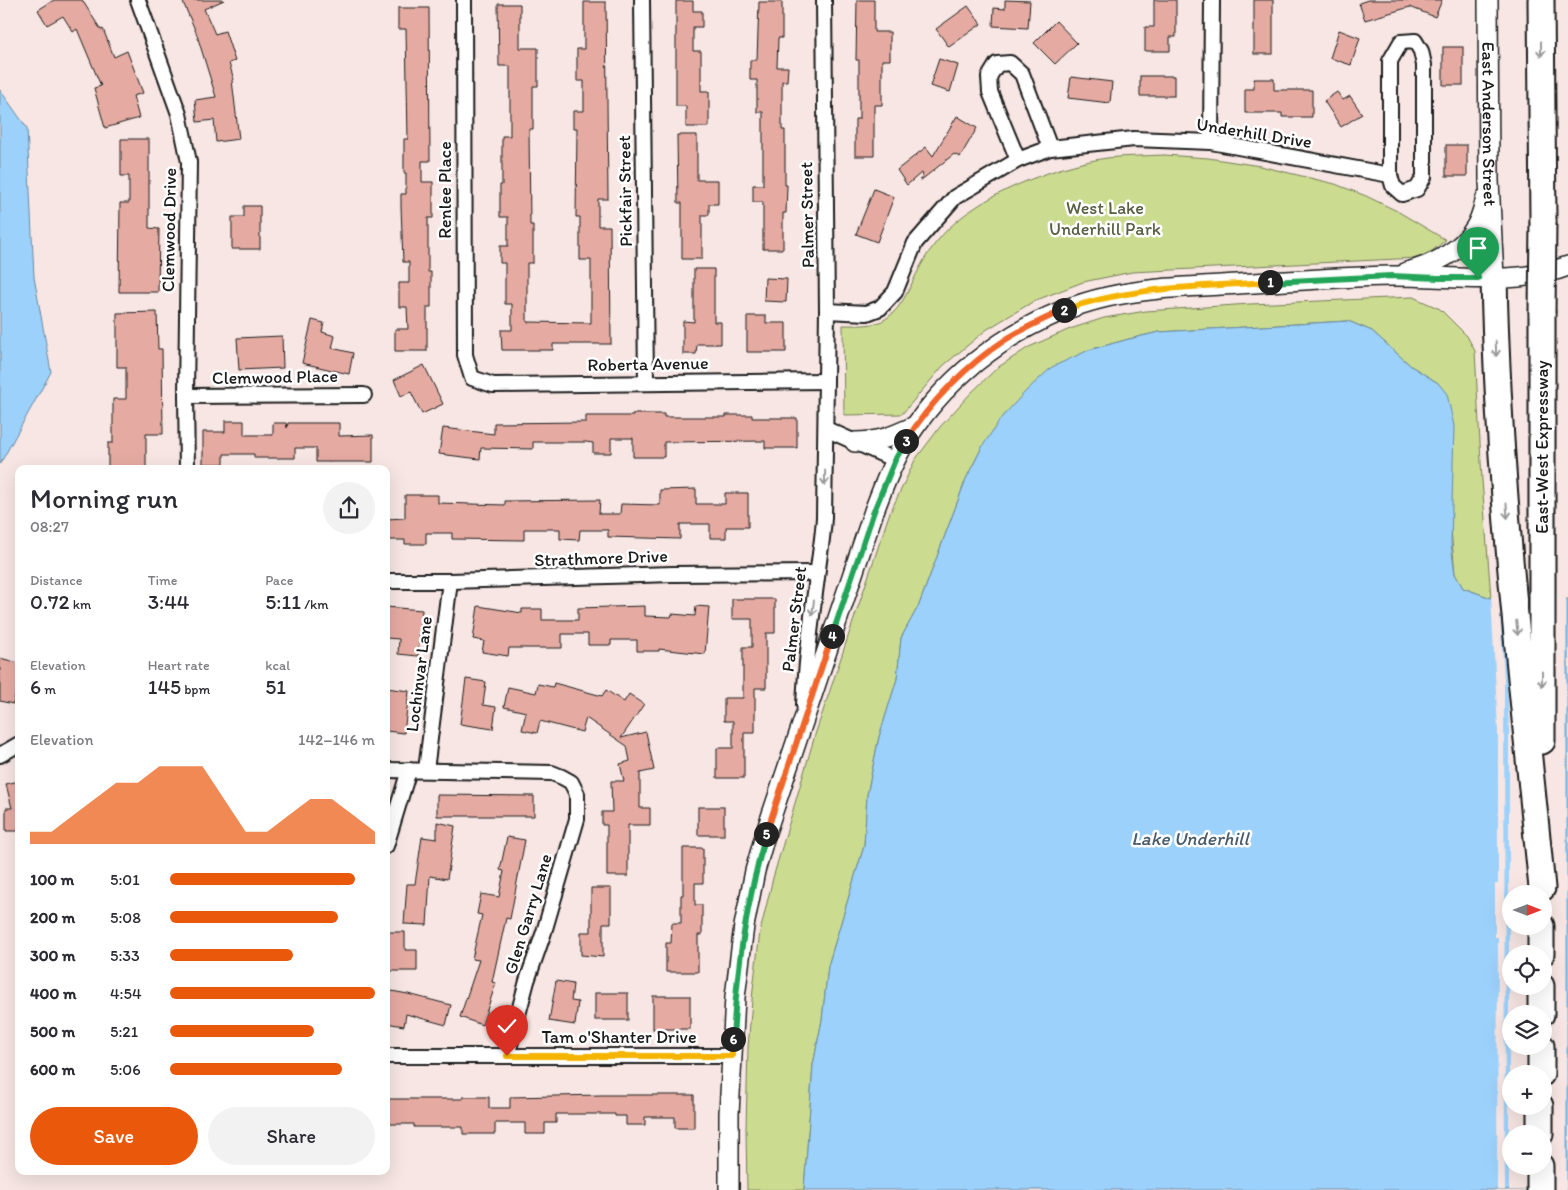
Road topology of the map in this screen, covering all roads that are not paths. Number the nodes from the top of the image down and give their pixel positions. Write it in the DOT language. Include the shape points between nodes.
graph roads {
  1 [pos="138,0"];
  2 [pos="464,0"];
  3 [pos="642,0"];
  4 [pos="824,0"];
  5 [pos="1212,0"];
  6 [pos="1488,0"];
  7 [pos="1541,0"];
  8 [pos="1211,142"];
  9 [pos="1050,148"];
  10 [pos="1018,160"];
  11 [pos="1390,175"];
  12 [pos="1489,181"];
  13 [pos="1568,266"];
  14 [pos="1391,276"];
  15 [pos="1494,277"];
  16 [pos="827,311"];
  17 [pos="472,378"];
  18 [pos="826,381"];
  19 [pos="646,382"];
  20 [pos="364,395"];
  21 [pos="186,396"];
  22 [pos="915,426"];
  23 [pos="826,429"];
  24 [pos="855,442"];
  25 [pos="895,460"];
  26 [pos="187,465"];
  27 [pos="817,573"];
  28 [pos="390,581"];
  29 [pos="450,581"];
  30 [pos="803,723"];
  31 [pos="15,746"];
  32 [pos="0,755"];
  33 [pos="390,770"];
  34 [pos="409,770"];
  35 [pos="426,770"];
  36 [pos="390,833"];
  37 [pos="1541,885"];
  38 [pos="1542,885"];
  39 [pos="390,1056"];
  40 [pos="507,1056"];
  41 [pos="732,1056"];
  42 [pos="1540,1175"];
  43 [pos="729,1190"];
  44 [pos="1540,1190"];
  1 -- 21 [label="street, Clemwood Drive" via="179,114 189,162"];
  2 -- 17 [label="street, Renlee Place" via="465,355"];
  3 -- 19 [label="street, Pickfair Street"];
  4 -- 16 [label="street, Palmer Street"];
  5 -- 8 [label="street"];
  6 -- 12 [label="main road, East Anderson Street"];
  7 -- 38 [label="highway, East-West Expressway, one-way, bridge"];
  8 -- 9 [label="street, Underhill Drive" via="1134,139"];
  8 -- 11 [label="street, Underhill Drive"];
  9 -- 10 [label="street, Underhill Drive"];
  9 -- 10 [label="street" via="1022,74 1010,63 997,64 989,77 990,92"];
  10 -- 16 [label="street, Underhill Drive" via="955,197 915,243 895,292 880,308 867,313"];
  11 -- 11 [label="street" via="1393,186 1402,194 1418,189 1424,177 1424,65 1415,41 1401,42 1390,61"];
  12 -- 14 [label="main road" via="1482,214 1471,235 1427,266"];
  12 -- 15 [label="main road, East Anderson Street"];
  13 -- 15 [label="main road" via="1537,274"];
  14 -- 15 [label="main road"];
  14 -- 22 [label="main road" via="1153,290 1085,303 1046,318 1005,340 968,369"];
  15 -- 37 [label="highway, one-way" via="1497,393"];
  16 -- 18 [label="street, Palmer Street"];
  17 -- 19 [label="street, Roberta Avenue" via="493,385"];
  18 -- 19 [label="street, Roberta Avenue"];
  18 -- 23 [label="street, Palmer Street"];
  20 -- 21 [label="street, Clemwood Place"];
  21 -- 26 [label="street, Clemwood Drive"];
  22 -- 24 [label="main road" via="889,438"];
  22 -- 25 [label="main road"];
  23 -- 24 [label="street"];
  23 -- 27 [label="street, Palmer Street, one-way" via="823,542"];
  24 -- 25 [label="street"];
  25 -- 30 [label="main road" via="874,511"];
  27 -- 29 [label="street, Strathmore Drive"];
  27 -- 30 [label="street, Palmer Street, one-way" via="806,659"];
  28 -- 29 [label="street, Strathmore Drive"];
  29 -- 35 [label="street, Lochinvar Lane"];
  30 -- 41 [label="main road" via="764,840 749,900 739,959"];
  31 -- 32 [label="street"];
  33 -- 34 [label="street"];
  34 -- 35 [label="street"];
  34 -- 36 [label="street"];
  35 -- 40 [label="street, Glen Garry Lane" via="552,774 571,782 577,794 577,819"];
  39 -- 40 [label="street, Tam o'Shanter Drive"];
  40 -- 41 [label="street, Tam o'Shanter Drive"];
  41 -- 43 [label="main road"];
  42 -- 44 [label="highway"];
}
